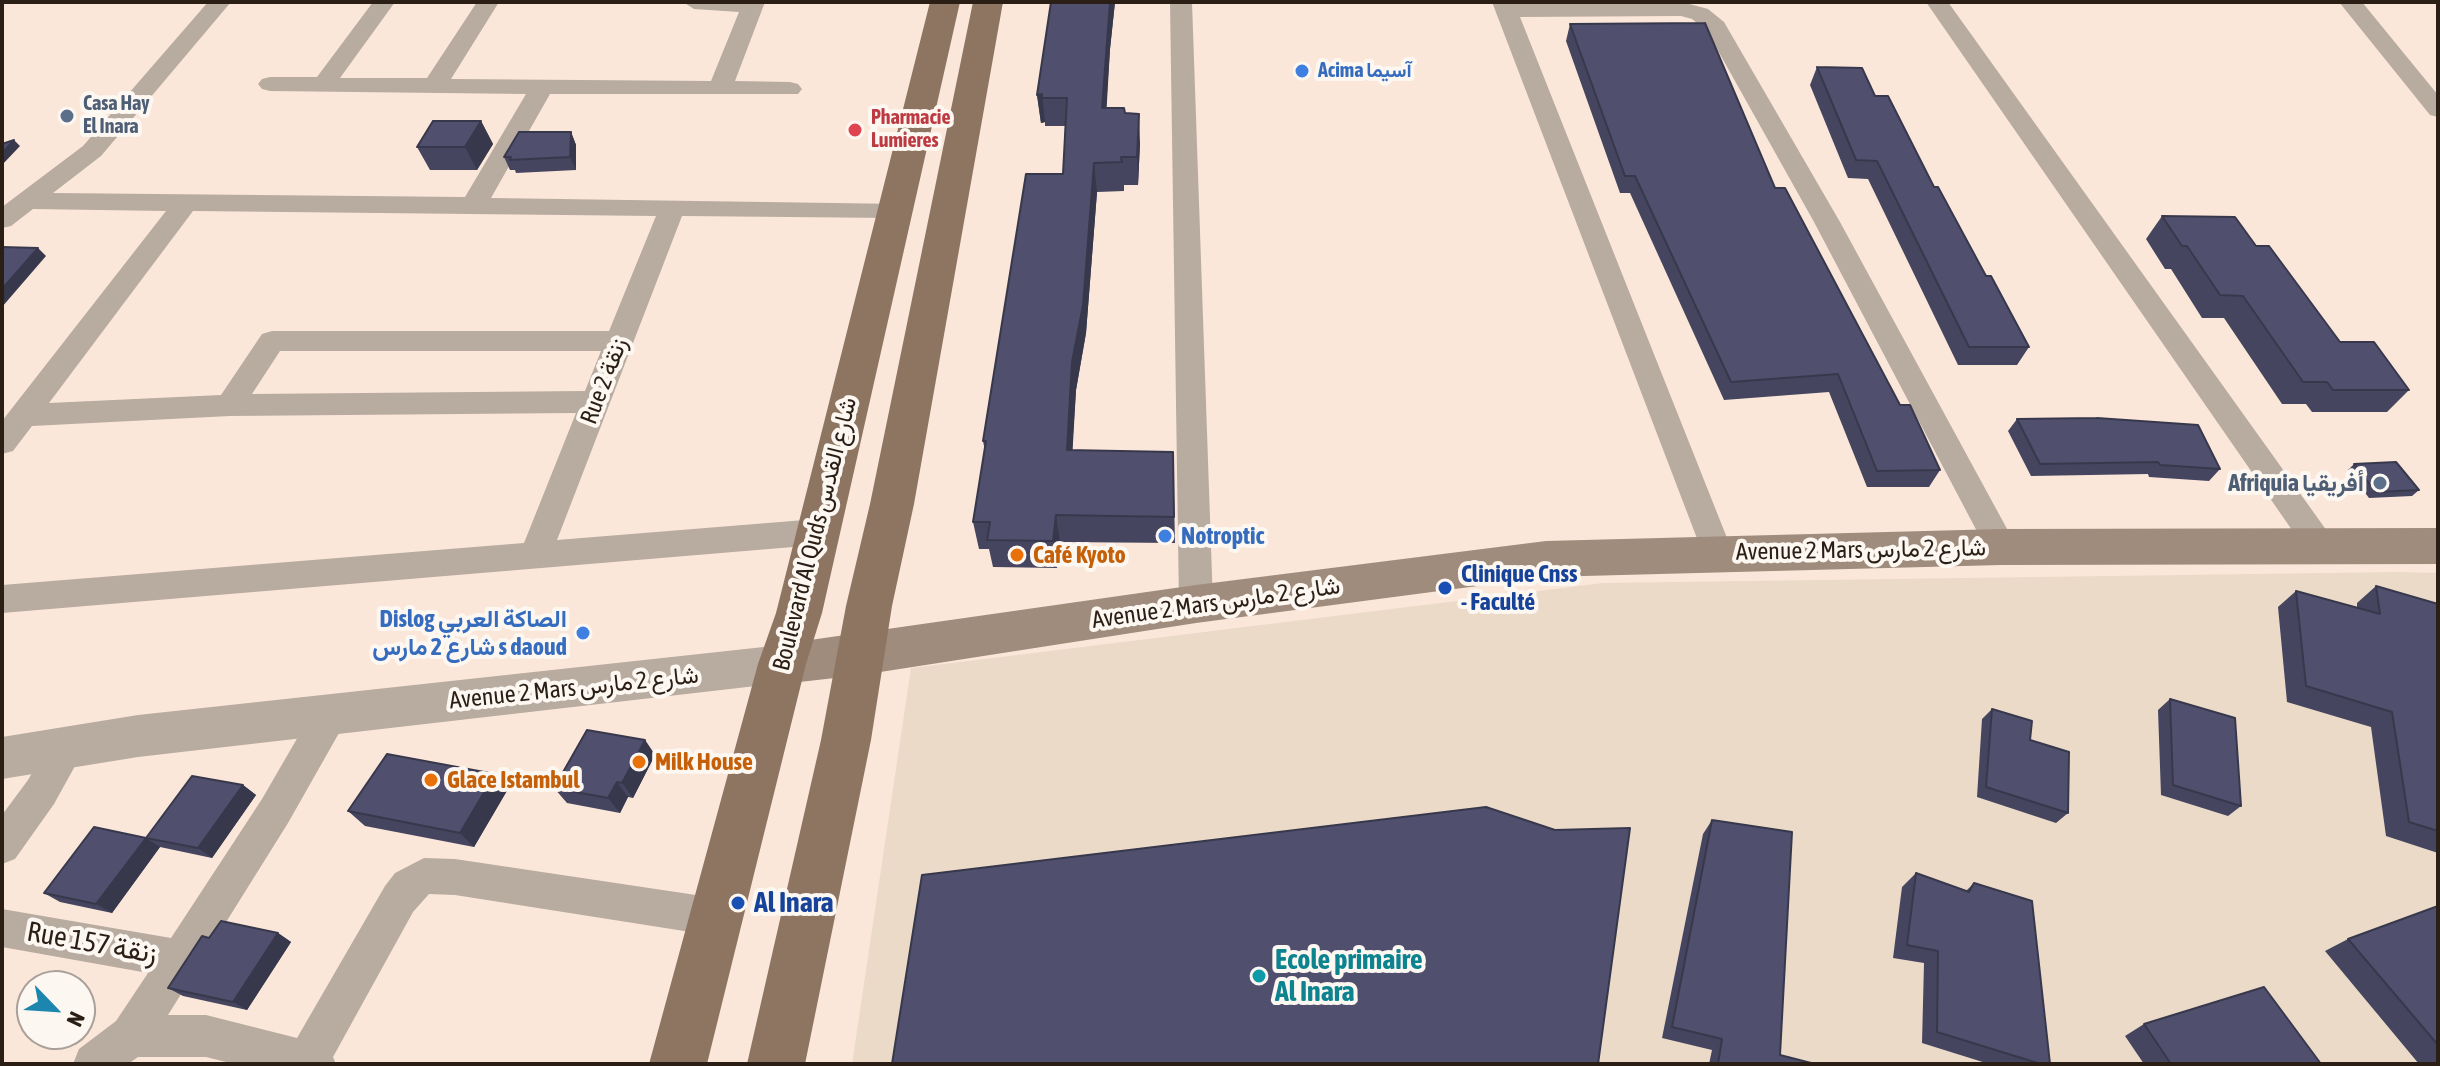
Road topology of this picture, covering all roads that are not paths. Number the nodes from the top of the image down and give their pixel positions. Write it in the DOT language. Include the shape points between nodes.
graph roads {
  1 [pos="220,2"];
  2 [pos="384,2"];
  3 [pos="488,2"];
  4 [pos="694,2"];
  5 [pos="945,2"];
  6 [pos="988,2"];
  7 [pos="1181,2"];
  8 [pos="1937,2"];
  9 [pos="2350,2"];
  10 [pos="753,4"];
  11 [pos="1505,7"];
  12 [pos="270,84"];
  13 [pos="323,85"];
  14 [pos="435,85"];
  15 [pos="542,87"];
  16 [pos="720,89"];
  17 [pos="790,89"];
  18 [pos="2438,110"];
  19 [pos="28,201"];
  20 [pos="474,204"];
  21 [pos="184,205"];
  22 [pos="672,208"];
  23 [pos="893,210"];
  24 [pos="2,220"];
  25 [pos="619,341"];
  26 [pos="596,402"];
  27 [pos="230,405"];
  28 [pos="24,415"];
  29 [pos="2,443"];
  30 [pos="817,532"];
  31 [pos="2438,546"];
  32 [pos="2001,547"];
  33 [pos="2321,547"];
  34 [pos="536,553"];
  35 [pos="1717,553"];
  36 [pos="2,599"];
  37 [pos="1196,604"];
  38 [pos="861,655"];
  39 [pos="782,664"];
  40 [pos="330,715"];
  41 [pos="67,746"];
  42 [pos="2,758"];
  43 [pos="2,846"];
  44 [pos="716,917"];
  45 [pos="2,928"];
  46 [pos="181,959"];
  47 [pos="131,1036"];
  48 [pos="311,1063"];
  49 [pos="94,1064"];
  50 [pos="678,1064"];
  51 [pos="776,1064"];
  1 -- 19 [label="street" via="92,151"];
  2 -- 13 [label="street"];
  3 -- 14 [label="street"];
  4 -- 10 [label="street"];
  5 -- 23 [label="main road, Boulevard Al Quds شارع القدس"];
  6 -- 38 [label="main road"];
  7 -- 37 [label="street"];
  8 -- 33 [label="street"];
  9 -- 18 [label="street"];
  10 -- 16 [label="street"];
  11 -- 32 [label="street" via="1682,9 1700,14 1716,27"];
  11 -- 35 [label="street"];
  12 -- 13 [label="street"];
  13 -- 14 [label="street"];
  14 -- 15 [label="street"];
  15 -- 16 [label="street"];
  15 -- 20 [label="street"];
  16 -- 17 [label="street"];
  19 -- 21 [label="street"];
  19 -- 24 [label="street"];
  20 -- 21 [label="street"];
  20 -- 22 [label="street"];
  21 -- 28 [label="street"];
  22 -- 23 [label="street"];
  22 -- 25 [label="street, Rue 2 زنقة"];
  23 -- 30 [label="main road, Boulevard Al Quds شارع القدس"];
  25 -- 26 [label="street, Rue 2 زنقة"];
  25 -- 27 [label="street" via="272,341"];
  26 -- 27 [label="street"];
  26 -- 34 [label="street, Rue 2 زنقة"];
  27 -- 28 [label="street"];
  28 -- 29 [label="street"];
  30 -- 34 [label="street"];
  30 -- 39 [label="main road, Boulevard Al Quds شارع القدس"];
  31 -- 33 [label="main road, Avenue 2 Mars شارع 2 مارس"];
  32 -- 33 [label="main road, Avenue 2 Mars شارع 2 مارس"];
  32 -- 35 [label="main road, Avenue 2 Mars شارع 2 مارس"];
  34 -- 36 [label="street"];
  35 -- 37 [label="main road, Avenue 2 Mars شارع 2 مارس" via="1546,559"];
  37 -- 38 [label="main road, Avenue 2 Mars شارع 2 مارس"];
  38 -- 39 [label="main road, Avenue 2 Mars شارع 2 مارس"];
  38 -- 51 [label="main road"];
  39 -- 40 [label="street, Avenue 2 Mars شارع 2 مارس"];
  39 -- 44 [label="main road, Boulevard Al Quds شارع القدس"];
  40 -- 41 [label="street, Avenue 2 Mars شارع 2 مارس"];
  40 -- 46 [label="street"];
  41 -- 42 [label="street, Avenue 2 Mars شارع 2 مارس"];
  41 -- 43 [label="street"];
  44 -- 48 [label="street" via="424,876 399,899"];
  44 -- 50 [label="main road, Boulevard Al Quds شارع القدس"];
  45 -- 46 [label="street, Rue 157 زنقة"];
  46 -- 47 [label="street"];
  47 -- 48 [label="street" via="206,1036"];
  47 -- 49 [label="street"];
}
